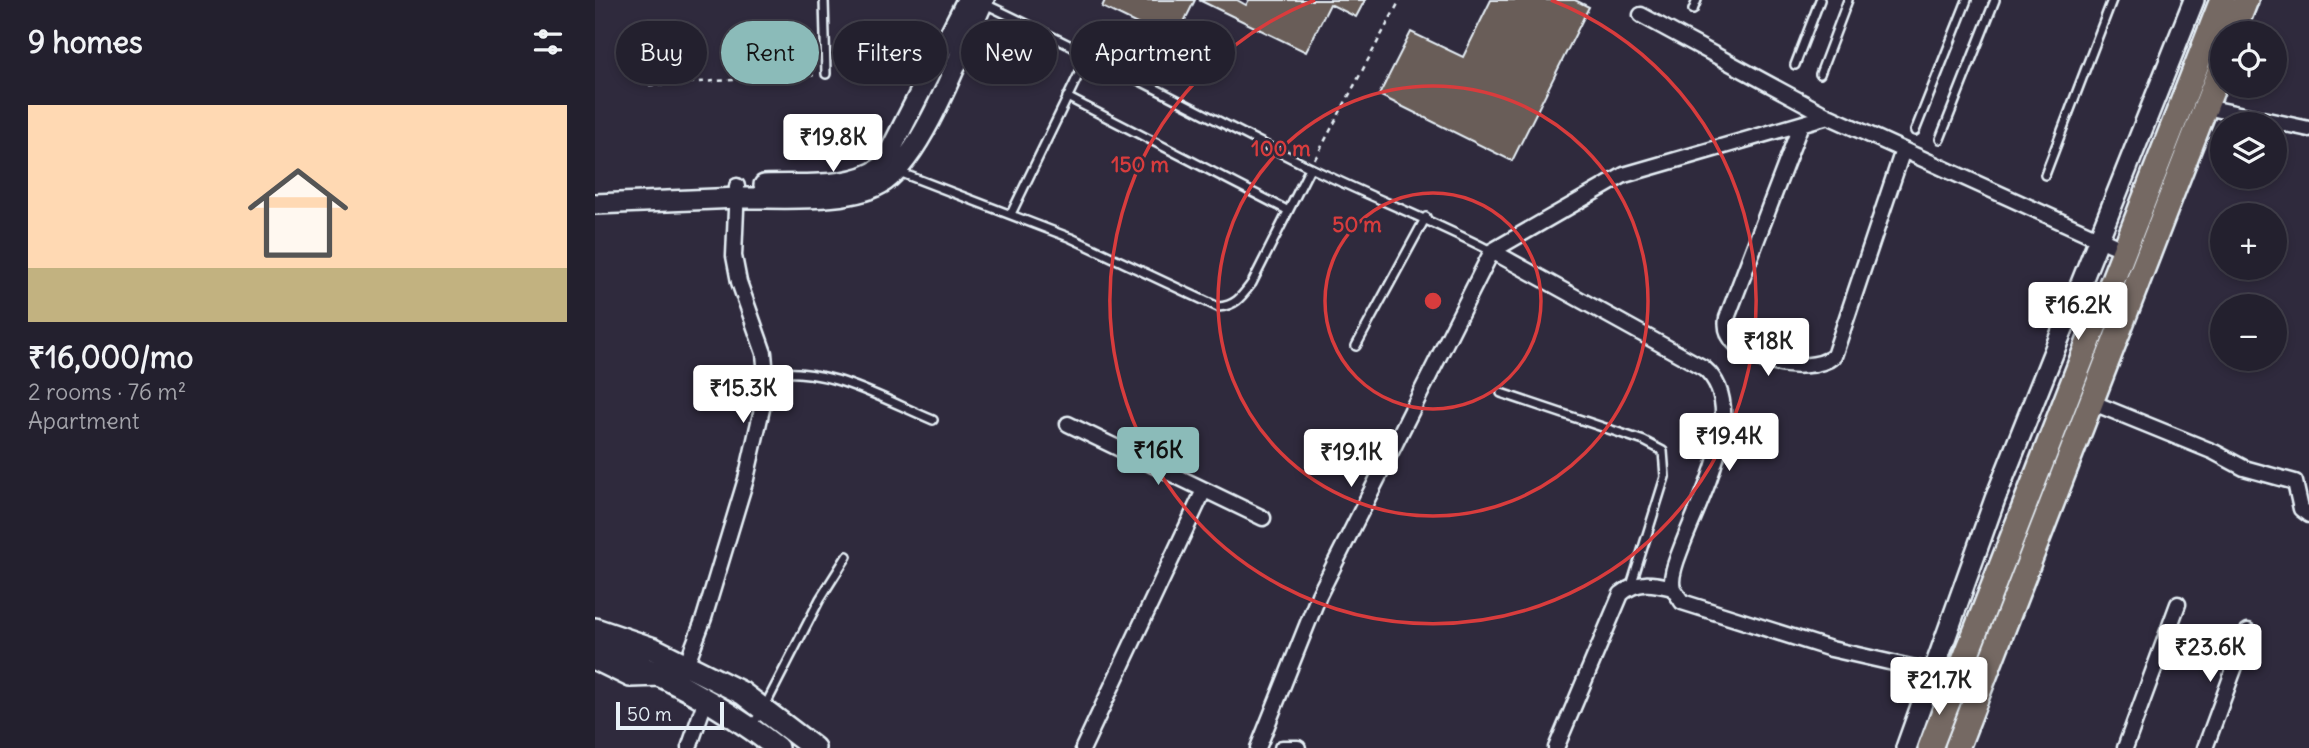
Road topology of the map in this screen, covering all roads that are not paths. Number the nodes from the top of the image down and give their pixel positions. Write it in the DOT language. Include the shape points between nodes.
graph roads {
  1 [pos="824,0"];
  2 [pos="1697,0"];
  3 [pos="1820,0"];
  4 [pos="1848,0"];
  5 [pos="1967,0"];
  6 [pos="1995,0"];
  7 [pos="2112,0"];
  8 [pos="2194,0"];
  9 [pos="2222,0"];
  10 [pos="2246,0"];
  11 [pos="978,1"];
  12 [pos="1693,10"];
  13 [pos="1641,15"];
  14 [pos="2238,21"];
  15 [pos="1071,45"];
  16 [pos="1795,65"];
  17 [pos="826,74"];
  18 [pos="1820,74"];
  19 [pos="2210,81"];
  20 [pos="1074,84"];
  21 [pos="1149,84"];
  22 [pos="1067,97"];
  23 [pos="2194,105"];
  24 [pos="1828,116"];
  25 [pos="1801,124"];
  26 [pos="2309,128"];
  27 [pos="1915,131"];
  28 [pos="1940,139"];
  29 [pos="1903,150"];
  30 [pos="1310,168"];
  31 [pos="2045,175"];
  32 [pos="883,176"];
  33 [pos="737,192"];
  34 [pos="595,194"];
  35 [pos="595,204"];
  36 [pos="1287,210"];
  37 [pos="1011,214"];
  38 [pos="1426,217"];
  39 [pos="2097,238"];
  40 [pos="2124,250"];
  41 [pos="1492,251"];
  42 [pos="1356,346"];
  43 [pos="766,374"];
  44 [pos="1501,393"];
  45 [pos="2091,402"];
  46 [pos="933,420"];
  47 [pos="1068,424"];
  48 [pos="1203,490"];
  49 [pos="2309,515"];
  50 [pos="1263,518"];
  51 [pos="847,556"];
  52 [pos="1631,586"];
  53 [pos="1673,588"];
  54 [pos="2178,604"];
  55 [pos="595,629"];
  56 [pos="2248,631"];
  57 [pos="595,646"];
  58 [pos="595,660"];
  59 [pos="670,667"];
  60 [pos="1933,672"];
  61 [pos="1957,681"];
  62 [pos="706,699"];
  63 [pos="764,708"];
  64 [pos="750,727"];
  65 [pos="689,748"];
  66 [pos="777,748"];
  67 [pos="814,748"];
  68 [pos="1083,748"];
  69 [pos="1258,748"];
  70 [pos="1282,748"];
  71 [pos="1298,748"];
  72 [pos="1556,748"];
  73 [pos="1906,748"];
  74 [pos="1930,748"];
  75 [pos="1957,748"];
  76 [pos="2125,748"];
  77 [pos="2205,748"];
  1 -- 17 [label="lane"];
  2 -- 12 [label="lane"];
  3 -- 16 [label="lane"];
  4 -- 18 [label="lane"];
  5 -- 27 [label="lane"];
  6 -- 28 [label="lane"];
  7 -- 31 [label="lane"];
  8 -- 39 [label="street"];
  9 -- 23 [label="main road"];
  10 -- 14 [label="main road"];
  11 -- 15 [label="lane"];
  11 -- 32 [label="street" via="932,113 908,156"];
  13 -- 24 [label="street"];
  19 -- 23 [label="main road"];
  20 -- 22 [label="lane"];
  21 -- 30 [label="lane"];
  22 -- 36 [label="lane"];
  22 -- 37 [label="lane"];
  23 -- 26 [label="street"];
  23 -- 40 [label="main road"];
  23 -- 45 [label="main road"];
  24 -- 25 [label="street"];
  24 -- 29 [label="street"];
  25 -- 29 [label="street" via="1725,330 1741,352 1764,359 1815,366 1834,356"];
  25 -- 41 [label="street" via="1624,175"];
  29 -- 39 [label="street"];
  30 -- 36 [label="lane"];
  30 -- 38 [label="lane"];
  32 -- 33 [label="street" via="854,193"];
  32 -- 37 [label="lane"];
  33 -- 34 [label="street"];
  33 -- 35 [label="street"];
  33 -- 43 [label="street" via="734,256 764,353"];
  36 -- 37 [label="lane" via="1240,300 1218,307"];
  38 -- 41 [label="lane"];
  38 -- 42 [label="lane"];
  39 -- 40 [label="street"];
  39 -- 60 [label="street"];
  40 -- 61 [label="main road"];
  41 -- 53 [label="street" via="1716,378 1723,410 1720,441 1678,555"];
  41 -- 69 [label="street" via="1323,585"];
  43 -- 46 [label="lane" via="799,371 831,377"];
  43 -- 59 [label="street" via="759,433 704,618"];
  44 -- 52 [label="lane" via="1663,451 1665,477"];
  45 -- 49 [label="street" via="2244,468 2295,482 2301,509"];
  45 -- 75 [label="main road"];
  47 -- 48 [label="street"];
  48 -- 50 [label="street"];
  48 -- 68 [label="street"];
  51 -- 63 [label="lane"];
  52 -- 53 [label="street" via="1650,583"];
  52 -- 72 [label="street" via="1621,594"];
  53 -- 60 [label="street" via="1682,602 1713,614 1831,649"];
  54 -- 76 [label="street"];
  55 -- 59 [label="main road"];
  56 -- 77 [label="street"];
  57 -- 59 [label="main road"];
  58 -- 59 [label="street" via="630,677"];
  59 -- 62 [label="main road"];
  59 -- 63 [label="main road" via="742,693"];
  60 -- 61 [label="street"];
  60 -- 73 [label="street"];
  61 -- 74 [label="main road"];
  62 -- 64 [label="main road"];
  62 -- 65 [label="street"];
  63 -- 64 [label="lane"];
  63 -- 67 [label="main road"];
  64 -- 66 [label="main road"];
  70 -- 71 [label="street"];
}
